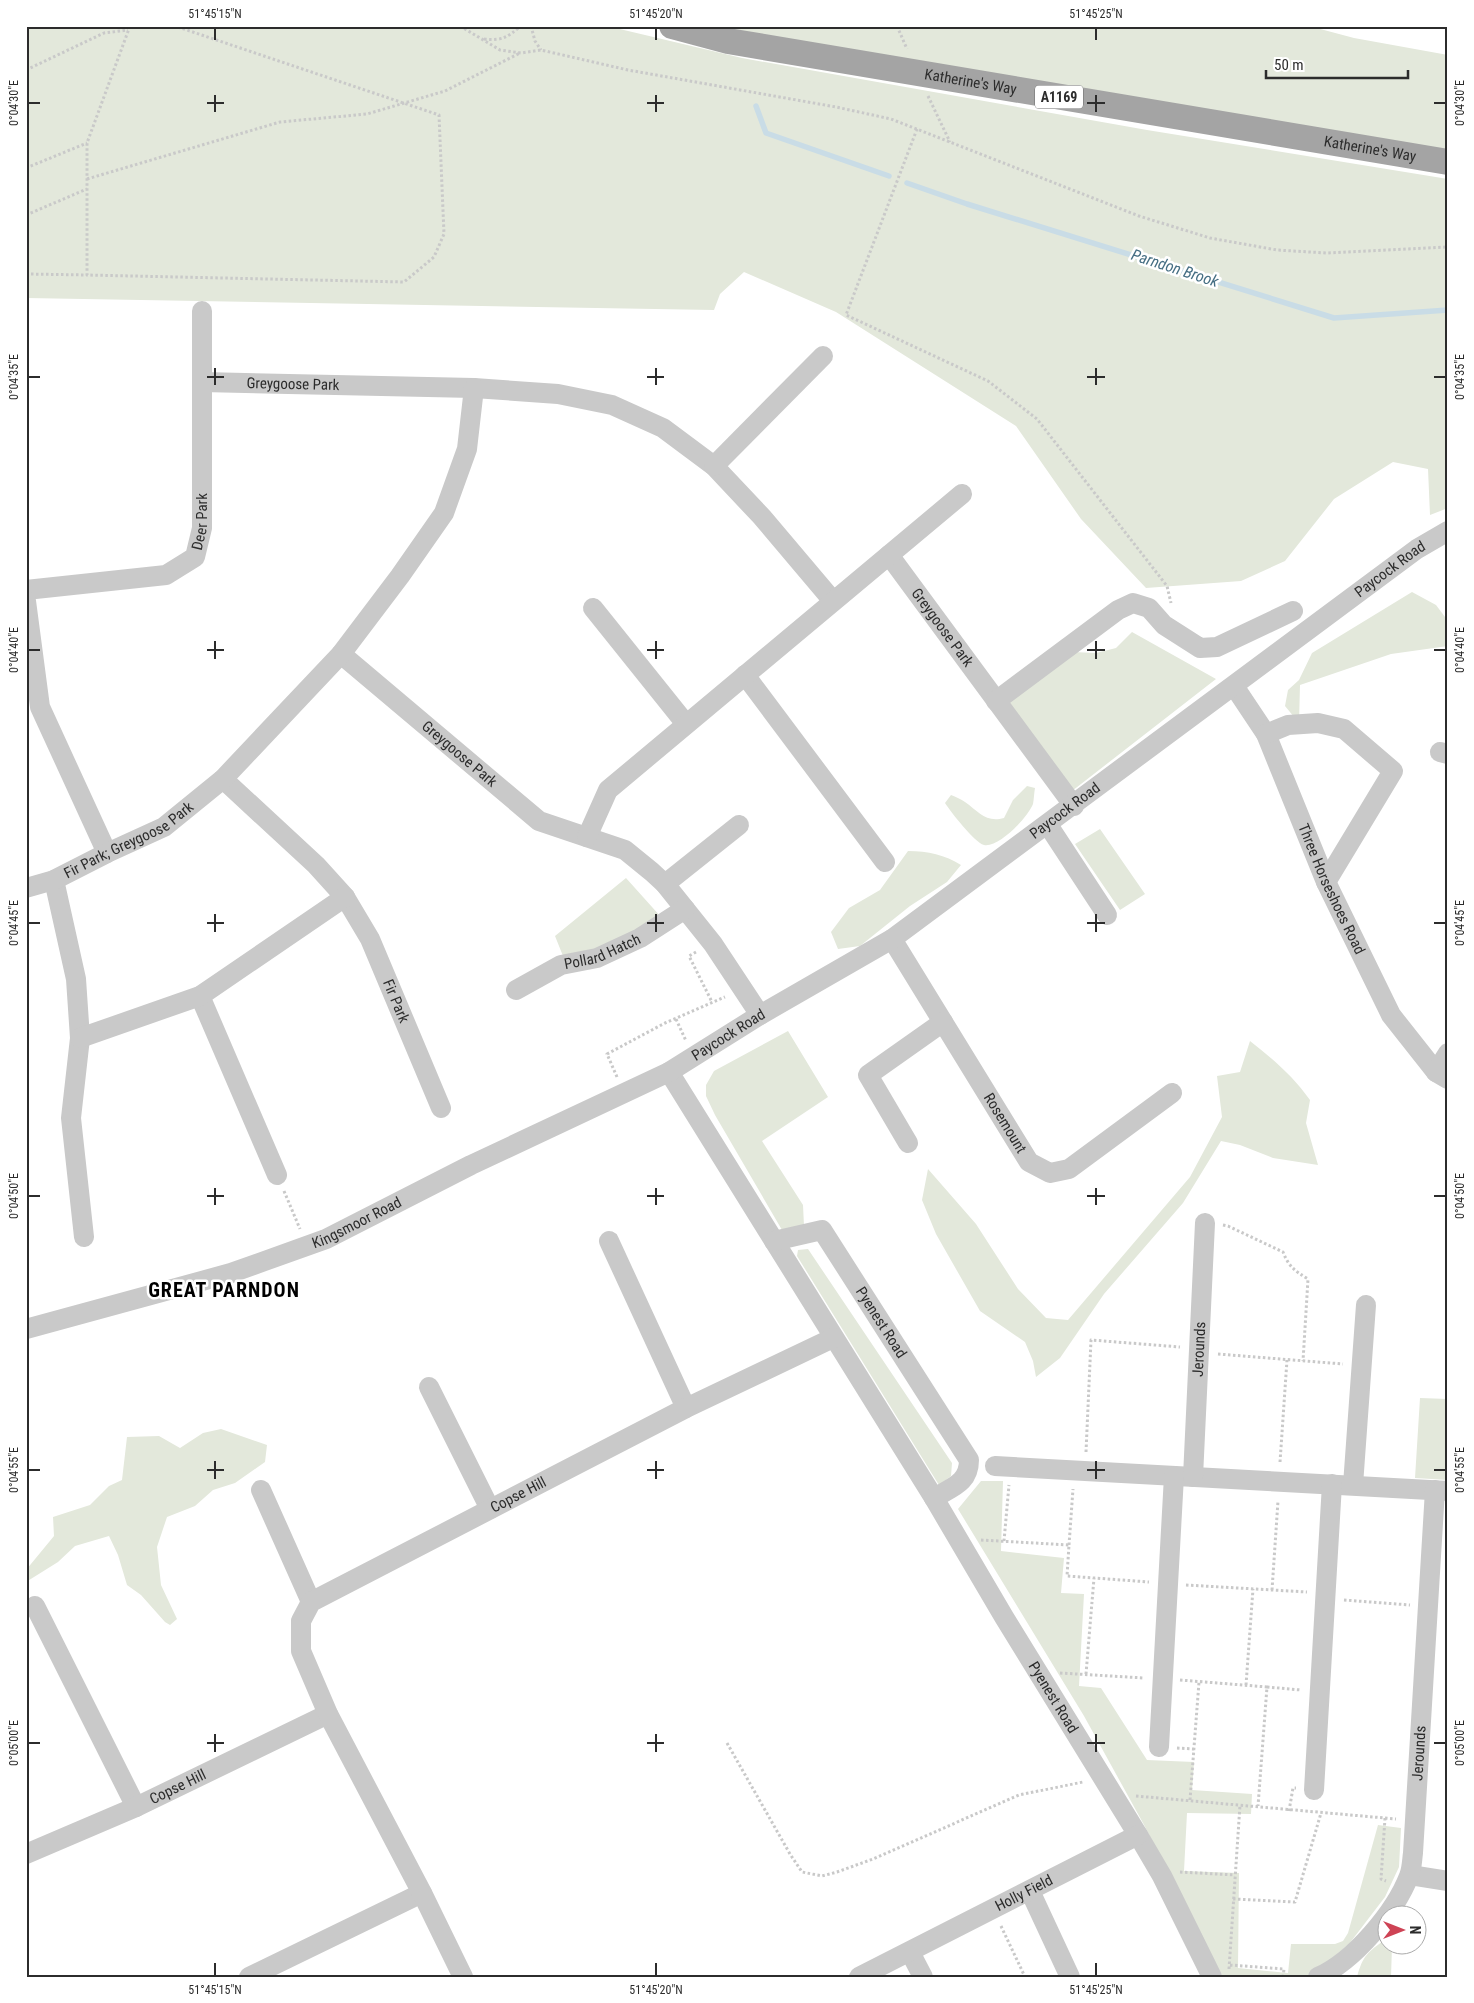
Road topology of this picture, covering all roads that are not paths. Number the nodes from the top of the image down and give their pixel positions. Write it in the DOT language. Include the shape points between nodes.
graph roads {
  1 [pos="672,26"];
  2 [pos="1448,162"];
  3 [pos="202,310"];
  4 [pos="823,356"];
  5 [pos="202,382"];
  6 [pos="474,388"];
  7 [pos="714,466"];
  8 [pos="962,494"];
  9 [pos="1448,531"];
  10 [pos="888,555"];
  11 [pos="26,590"];
  12 [pos="26,601"];
  13 [pos="833,601"];
  14 [pos="593,608"];
  15 [pos="1293,611"];
  16 [pos="341,654"];
  17 [pos="745,675"];
  18 [pos="1234,686"];
  19 [pos="996,700"];
  20 [pos="33,708"];
  21 [pos="686,724"];
  22 [pos="1266,734"];
  23 [pos="223,779"];
  24 [pos="1074,806"];
  25 [pos="739,825"];
  26 [pos="1048,825"];
  27 [pos="587,837"];
  28 [pos="107,853"];
  29 [pos="885,862"];
  30 [pos="54,880"];
  31 [pos="1326,882"];
  32 [pos="665,884"];
  33 [pos="26,888"];
  34 [pos="345,897"];
  35 [pos="685,908"];
  36 [pos="1107,915"];
  37 [pos="892,939"];
  38 [pos="516,990"];
  39 [pos="200,996"];
  40 [pos="760,1015"];
  41 [pos="943,1022"];
  42 [pos="80,1038"];
  43 [pos="1448,1053"];
  44 [pos="669,1072"];
  45 [pos="1442,1076"];
  46 [pos="1172,1094"];
  47 [pos="441,1108"];
  48 [pos="908,1143"];
  49 [pos="277,1174"];
  50 [pos="1205,1223"];
  51 [pos="84,1237"];
  52 [pos="609,1241"];
  53 [pos="774,1241"];
  54 [pos="1366,1305"];
  55 [pos="26,1329"];
  56 [pos="833,1338"];
  57 [pos="429,1387"];
  58 [pos="686,1408"];
  59 [pos="1003,1466"];
  60 [pos="1184,1476"];
  61 [pos="1332,1484"];
  62 [pos="1353,1485"];
  63 [pos="261,1490"];
  64 [pos="1442,1490"];
  65 [pos="934,1498"];
  66 [pos="490,1509"];
  67 [pos="312,1602"];
  68 [pos="35,1606"];
  69 [pos="328,1714"];
  70 [pos="1159,1747"];
  71 [pos="1314,1790"];
  72 [pos="136,1807"];
  73 [pos="1138,1835"];
  74 [pos="26,1854"];
  75 [pos="1406,1881"];
  76 [pos="1448,1881"];
  77 [pos="1030,1891"];
  78 [pos="422,1893"];
  79 [pos="910,1952"];
  80 [pos="1344,1971"];
  81 [pos="249,1977"];
  82 [pos="463,1977"];
  83 [pos="859,1977"];
  84 [pos="923,1977"];
  85 [pos="1070,1977"];
  86 [pos="1212,1977"];
  87 [pos="1318,1977"];
  1 -- 2 [label="main road, Katherine's Way / A1169" via="756,46"];
  3 -- 5 [label="street, Deer Park"];
  4 -- 7 [label="street"];
  5 -- 6 [label="street, Greygoose Park"];
  5 -- 11 [label="street, Deer Park" via="202,528 196,558 166,575"];
  6 -- 7 [label="street, Greygoose Park" via="558,394 612,405 663,428"];
  6 -- 16 [label="street" via="467,449 444,513"];
  7 -- 13 [label="street, Greygoose Park"];
  8 -- 10 [label="street"];
  9 -- 18 [label="street, Paycock Road" via="1417,549"];
  10 -- 13 [label="street"];
  10 -- 19 [label="street, Greygoose Park"];
  12 -- 20 [label="street"];
  13 -- 17 [label="street"];
  14 -- 21 [label="street"];
  15 -- 19 [label="street" via="1217,647 1200,648 1164,625 1148,608 1133,603 1118,610"];
  16 -- 23 [label="street"];
  16 -- 27 [label="street, Greygoose Park" via="539,821"];
  17 -- 21 [label="street"];
  17 -- 29 [label="street"];
  18 -- 22 [label="street, Three Horseshoes Road"];
  18 -- 24 [label="street, Paycock Road"];
  19 -- 24 [label="street, Greygoose Park"];
  20 -- 28 [label="street"];
  21 -- 27 [label="street" via="608,790"];
  22 -- 31 [label="street, Three Horseshoes Road"];
  22 -- 31 [label="street" via="1288,725 1318,723 1344,730 1393,771"];
  23 -- 28 [label="street, Fir Park; Greygoose Park" via="164,827"];
  23 -- 34 [label="street, Fir Park" via="316,865"];
  24 -- 26 [label="street, Paycock Road"];
  25 -- 32 [label="street"];
  26 -- 36 [label="street"];
  26 -- 37 [label="street, Paycock Road"];
  27 -- 32 [label="street, Greygoose Park" via="625,850"];
  28 -- 30 [label="street, Fir Park; Greygoose Park"];
  30 -- 33 [label="street, Fir Park; Greygoose Park"];
  30 -- 42 [label="street" via="76,979"];
  31 -- 45 [label="street, Three Horseshoes Road" via="1391,1015"];
  32 -- 35 [label="street, Greygoose Park"];
  34 -- 39 [label="street"];
  34 -- 47 [label="street, Fir Park" via="370,939"];
  35 -- 38 [label="street, Pollard Hatch" via="640,938 596,958 561,965"];
  35 -- 40 [label="street, Greygoose Park"];
  37 -- 40 [label="street, Paycock Road"];
  37 -- 41 [label="street, Rosemount"];
  39 -- 42 [label="street"];
  39 -- 49 [label="street"];
  40 -- 44 [label="street, Paycock Road"];
  41 -- 46 [label="street, Rosemount" via="1029,1162 1050,1173 1069,1169 1080,1162"];
  41 -- 48 [label="street" via="868,1075"];
  42 -- 51 [label="street" via="71,1118"];
  43 -- 45 [label="street"];
  44 -- 53 [label="street, Pyenest Road"];
  44 -- 55 [label="street, Kingsmoor Road" via="471,1165 326,1239 231,1272"];
  50 -- 60 [label="street, Jerounds"];
  52 -- 58 [label="street"];
  53 -- 56 [label="street, Pyenest Road"];
  53 -- 65 [label="street, Pyenest Road" via="822,1230 969,1460 969,1472 962,1480"];
  54 -- 62 [label="street"];
  56 -- 58 [label="street, Copse Hill"];
  56 -- 65 [label="street, Pyenest Road"];
  57 -- 66 [label="street"];
  58 -- 66 [label="street, Copse Hill"];
  59 -- 60 [label="street, Jerounds"];
  60 -- 61 [label="street, Jerounds"];
  60 -- 70 [label="street, Jerounds" via="1168,1584"];
  61 -- 62 [label="street, Jerounds"];
  61 -- 71 [label="street"];
  62 -- 64 [label="street, Jerounds"];
  63 -- 67 [label="street"];
  64 -- 75 [label="street, Jerounds" via="1428,1606 1414,1820"];
  65 -- 73 [label="street, Pyenest Road"];
  66 -- 67 [label="street, Copse Hill"];
  67 -- 69 [label="street" via="301,1621 301,1650"];
  68 -- 72 [label="street"];
  69 -- 72 [label="street, Copse Hill"];
  69 -- 78 [label="street"];
  72 -- 74 [label="street, Copse Hill"];
  73 -- 77 [label="street, Holly Field"];
  73 -- 86 [label="street, Pyenest Road"];
  75 -- 76 [label="street"];
  75 -- 80 [label="street, Jerounds"];
  77 -- 79 [label="street, Holly Field"];
  77 -- 85 [label="street"];
  78 -- 81 [label="street"];
  78 -- 82 [label="street"];
  79 -- 83 [label="street, Holly Field"];
  79 -- 84 [label="street"];
  80 -- 87 [label="street, Jerounds"];
}
